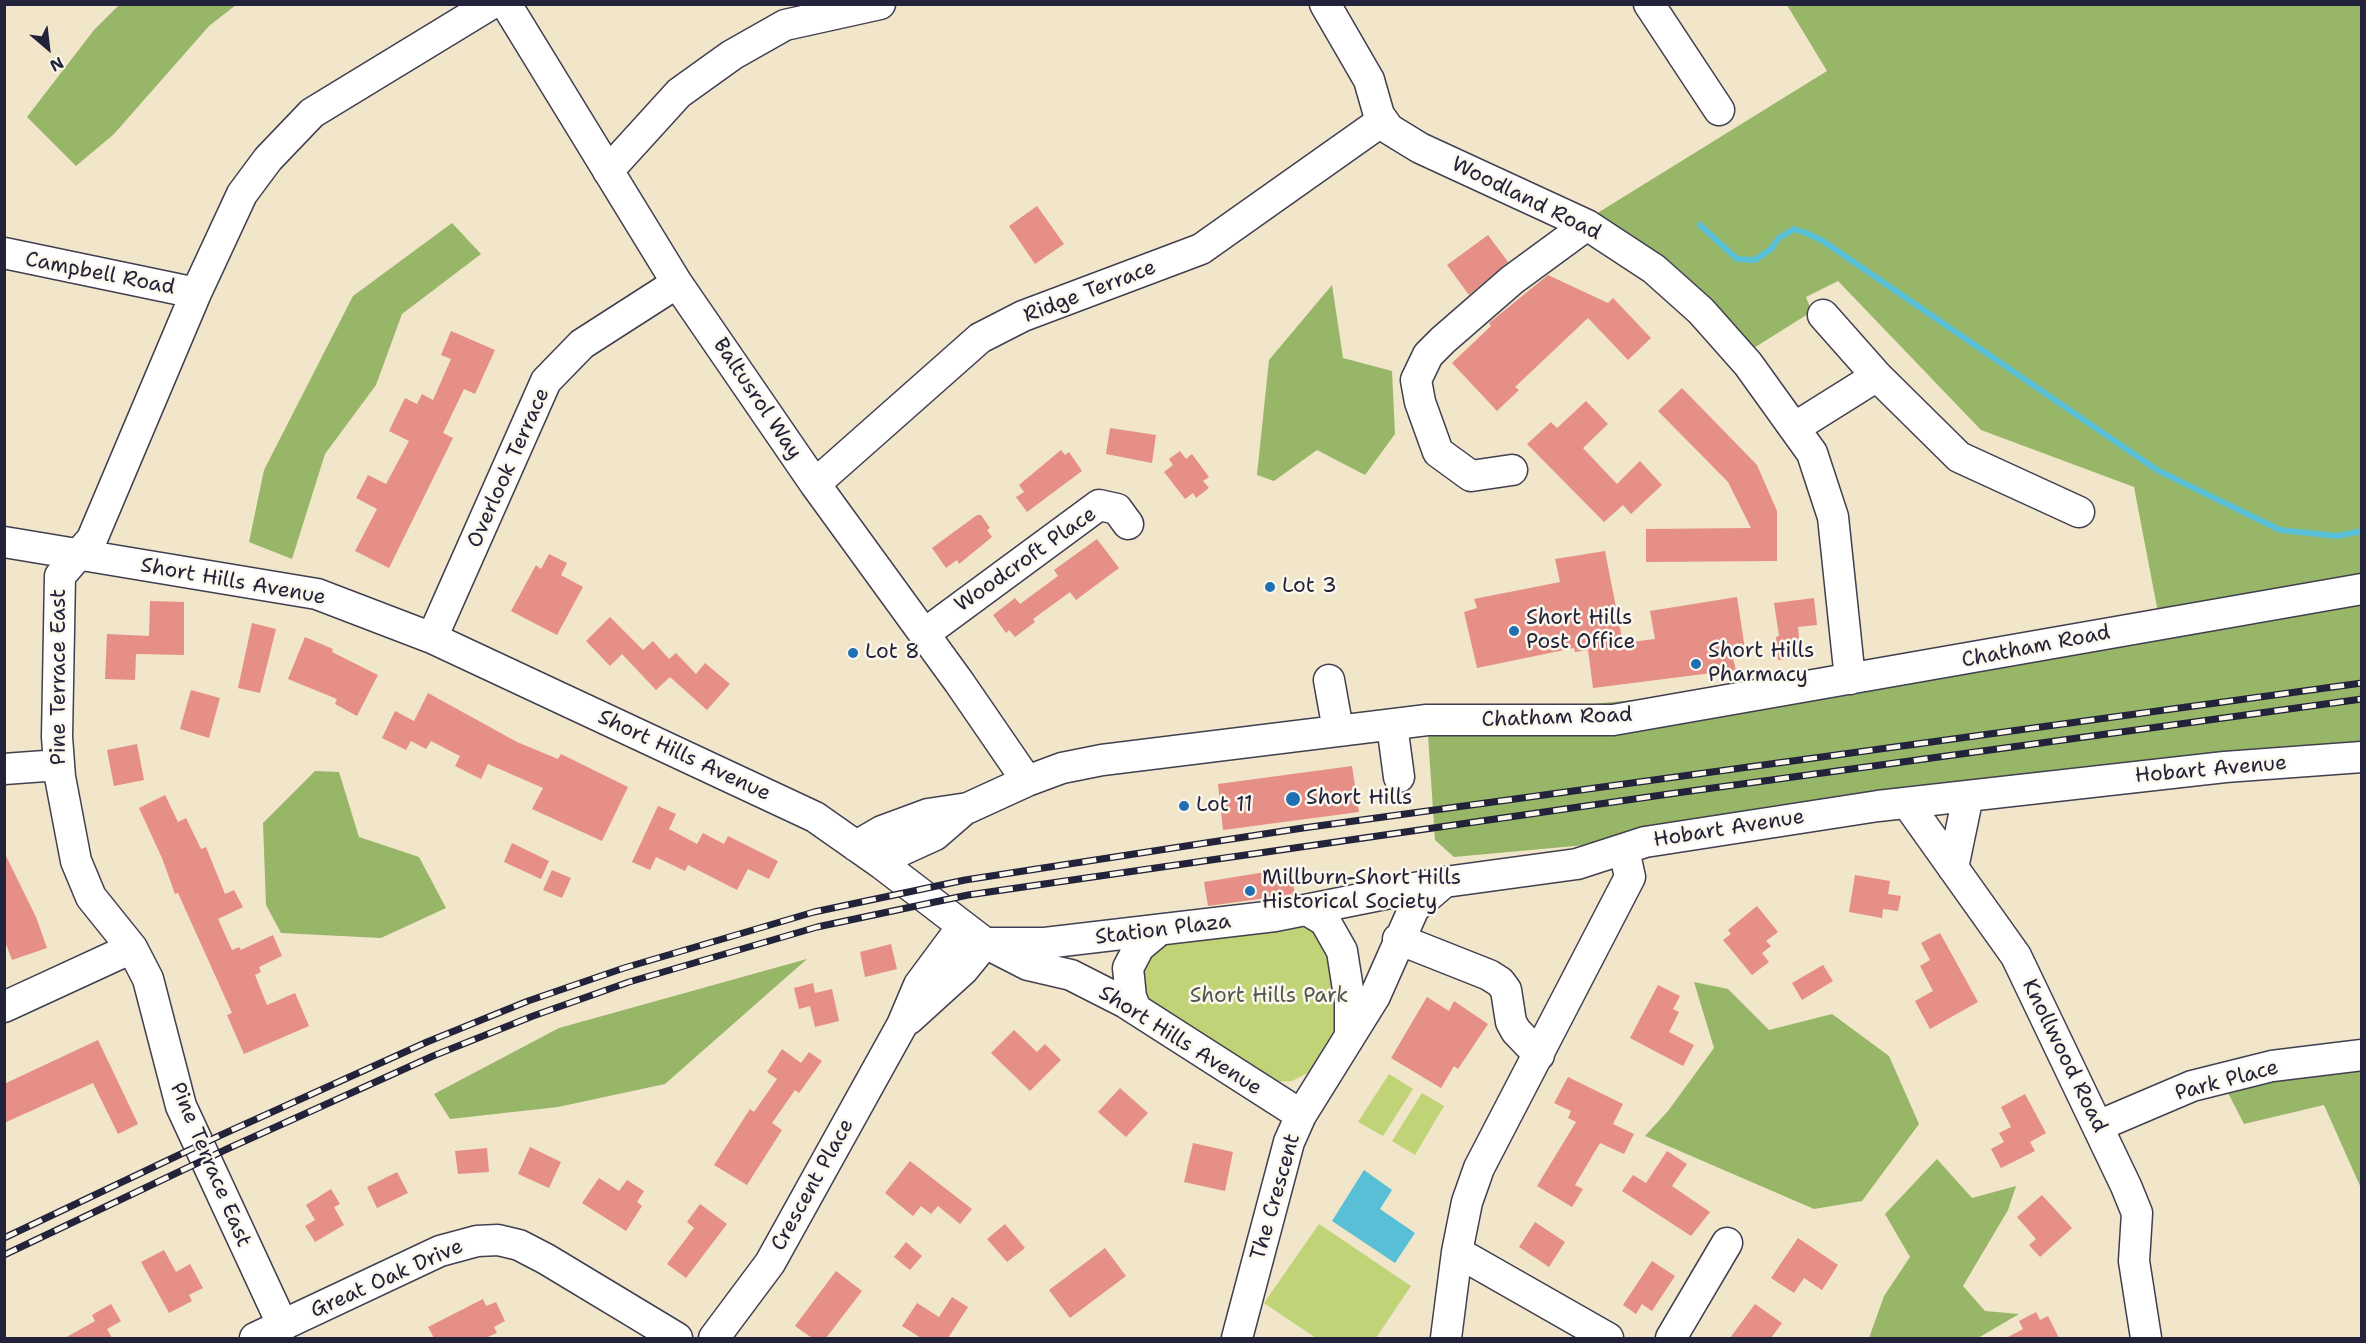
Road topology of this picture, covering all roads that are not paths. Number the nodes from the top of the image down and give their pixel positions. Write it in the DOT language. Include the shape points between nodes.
graph roads {
  1 [pos="491,4"];
  2 [pos="506,4"];
  3 [pos="880,4"];
  4 [pos="1325,4"];
  5 [pos="1649,4"];
  6 [pos="1719,110"];
  7 [pos="1382,122"];
  8 [pos="608,171"];
  9 [pos="1587,225"];
  10 [pos="4,253"];
  11 [pos="677,283"];
  12 [pos="196,293"];
  13 [pos="1823,315"];
  14 [pos="1877,376"];
  15 [pos="1794,428"];
  16 [pos="1512,470"];
  17 [pos="815,484"];
  18 [pos="2079,512"];
  19 [pos="1128,524"];
  20 [pos="4,542"];
  21 [pos="78,554"];
  22 [pos="2361,589"];
  23 [pos="924,633"];
  24 [pos="432,638"];
  25 [pos="1850,679"];
  26 [pos="1329,680"];
  27 [pos="1392,725"];
  28 [pos="1338,730"];
  29 [pos="2361,758"];
  30 [pos="59,765"];
  31 [pos="4,769"];
  32 [pos="1399,777"];
  33 [pos="1027,781"];
  34 [pos="1968,796"];
  35 [pos="1907,803"];
  36 [pos="968,807"];
  37 [pos="856,846"];
  38 [pos="1624,850"];
  39 [pos="882,864"];
  40 [pos="1953,868"];
  41 [pos="1444,882"];
  42 [pos="1307,910"];
  43 [pos="1157,932"];
  44 [pos="973,935"];
  45 [pos="1398,939"];
  46 [pos="132,948"];
  47 [pos="4,1007"];
  48 [pos="1136,1009"];
  49 [pos="1350,1032"];
  50 [pos="1539,1055"];
  51 [pos="2361,1055"];
  52 [pos="1301,1115"];
  53 [pos="2098,1126"];
  54 [pos="1727,1243"];
  55 [pos="1457,1252"];
  56 [pos="283,1326"];
  57 [pos="255,1338"];
  58 [pos="677,1338"];
  59 [pos="714,1338"];
  60 [pos="1237,1338"];
  61 [pos="1446,1338"];
  62 [pos="1608,1338"];
  63 [pos="1671,1338"];
  64 [pos="2146,1338"];
  1 -- 12 [label="street, Pine Terrace East" via="312,113 268,159 242,194"];
  2 -- 8 [label="street, Baltusrol Way"];
  3 -- 8 [label="street" via="785,25 732,55 679,93"];
  4 -- 7 [label="street" via="1369,80"];
  5 -- 6 [label="street"];
  7 -- 9 [label="street, Woodland Road" via="1420,148"];
  7 -- 17 [label="street, Ridge Terrace" via="1201,249 1023,316 980,338"];
  8 -- 11 [label="street, Baltusrol Way"];
  9 -- 15 [label="street, Woodland Road" via="1654,269 1701,311 1748,364"];
  9 -- 16 [label="street" via="1512,280 1443,340 1428,355 1416,380 1419,402 1438,452 1471,476"];
  10 -- 12 [label="street, Campbell Road"];
  11 -- 17 [label="street, Baltusrol Way"];
  11 -- 24 [label="street, Overlook Terrace" via="582,344 546,381"];
  12 -- 21 [label="street, Pine Terrace East" via="92,539"];
  13 -- 14 [label="street"];
  14 -- 15 [label="street"];
  14 -- 18 [label="street" via="1959,457"];
  15 -- 25 [label="street, Woodland Road" via="1812,453 1833,517"];
  17 -- 23 [label="street, Baltusrol Way"];
  19 -- 23 [label="street, Woodcroft Place" via="1117,509 1099,505"];
  20 -- 21 [label="street, Short Hills Avenue"];
  21 -- 24 [label="street, Short Hills Avenue" via="317,594"];
  21 -- 30 [label="street, Pine Terrace East" via="60,576"];
  22 -- 25 [label="street, Chatham Road"];
  23 -- 33 [label="street, Baltusrol Way"];
  24 -- 37 [label="street, Short Hills Avenue" via="815,817"];
  25 -- 27 [label="street, Chatham Road" via="1613,720 1427,720"];
  26 -- 28 [label="street"];
  27 -- 28 [label="street, Chatham Road"];
  27 -- 32 [label="street"];
  28 -- 33 [label="street, Chatham Road" via="1102,760 1062,768"];
  29 -- 34 [label="street, Hobart Avenue" via="2225,766"];
  30 -- 31 [label="street"];
  30 -- 46 [label="street, Pine Terrace East" via="76,861 91,897"];
  33 -- 36 [label="street, Chatham Road"];
  34 -- 35 [label="street, Hobart Avenue"];
  34 -- 40 [label="street"];
  35 -- 38 [label="street, Hobart Avenue" via="1645,842"];
  35 -- 40 [label="street, Knollwood Road"];
  36 -- 37 [label="street, Chatham Road" via="928,814 882,831"];
  36 -- 39 [label="street, Chatham Road" via="935,835"];
  37 -- 39 [label="street, Short Hills Avenue"];
  38 -- 41 [label="street, Station Plaza" via="1577,864"];
  38 -- 50 [label="street, Hobart Avenue" via="1630,877"];
  39 -- 44 [label="street, Short Hills Avenue"];
  40 -- 53 [label="street, Knollwood Road" via="2016,956"];
  41 -- 42 [label="street, Station Plaza"];
  41 -- 45 [label="street, The Crescent" via="1414,908"];
  42 -- 43 [label="street, Station Plaza"];
  42 -- 49 [label="street, The Crescent" via="1325,921 1342,951"];
  43 -- 44 [label="street, Station Plaza" via="1045,943"];
  43 -- 48 [label="street" via="1139,947 1128,968"];
  44 -- 48 [label="street, Short Hills Avenue" via="1028,965 1071,975"];
  44 -- 59 [label="street, Crescent Place" via="963,970 902,1025 770,1263"];
  45 -- 49 [label="street, The Crescent" via="1375,996"];
  45 -- 50 [label="street" via="1500,982 1506,990 1511,1022"];
  46 -- 47 [label="street"];
  46 -- 56 [label="street, Pine Terrace East" via="148,978 173,1086"];
  48 -- 52 [label="street, Short Hills Avenue"];
  49 -- 52 [label="street, The Crescent" via="1340,1056"];
  50 -- 55 [label="street, Hobart Avenue" via="1479,1168"];
  51 -- 53 [label="street, Park Place" via="2272,1066 2192,1086"];
  52 -- 60 [label="street, The Crescent" via="1289,1142"];
  53 -- 64 [label="street, Knollwood Road" via="2137,1213 2134,1262"];
  54 -- 63 [label="street"];
  55 -- 61 [label="street, Hobart Avenue"];
  55 -- 62 [label="street"];
  56 -- 57 [label="street, Great Oak Drive"];
  56 -- 58 [label="street, Great Oak Drive" via="440,1251 498,1240 519,1245 546,1259"];
}
